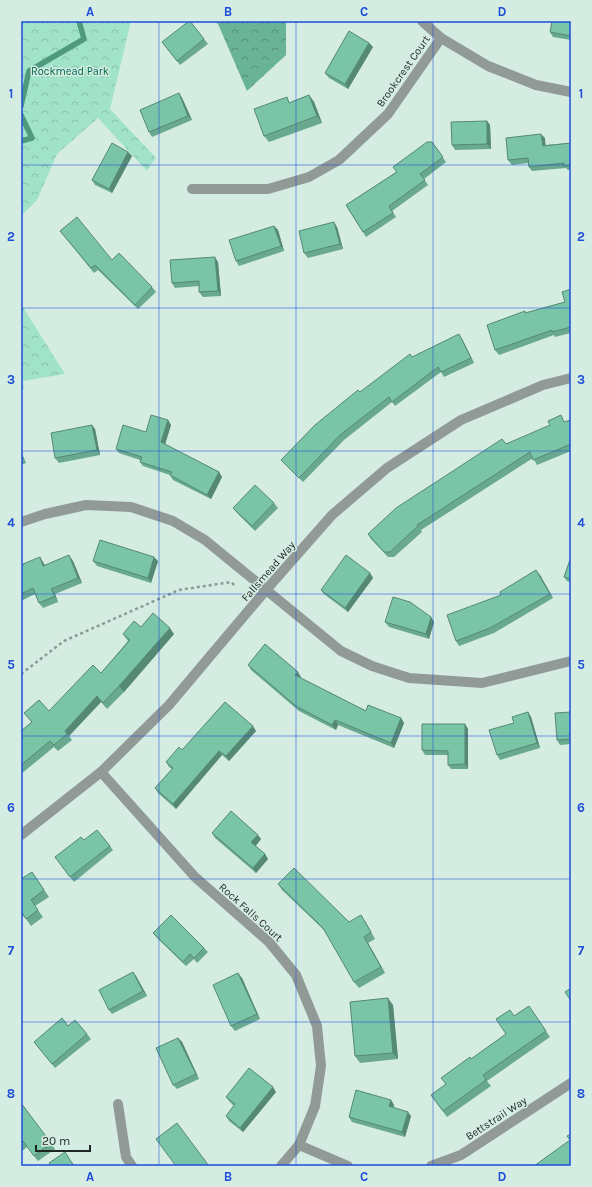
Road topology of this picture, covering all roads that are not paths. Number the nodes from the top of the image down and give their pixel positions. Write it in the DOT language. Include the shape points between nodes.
graph roads {
  1 [pos="422,21"];
  2 [pos="441,38"];
  3 [pos="571,92"];
  4 [pos="192,189"];
  5 [pos="571,378"];
  6 [pos="21,522"];
  7 [pos="266,590"];
  8 [pos="571,661"];
  9 [pos="101,772"];
  10 [pos="21,835"];
  11 [pos="571,1083"];
  12 [pos="118,1104"];
  13 [pos="299,1145"];
  14 [pos="132,1166"];
  15 [pos="281,1166"];
  16 [pos="348,1166"];
  17 [pos="431,1166"];
  1 -- 2 [label="street"];
  2 -- 3 [label="street" via="488,66 536,85"];
  2 -- 4 [label="street, Brookcrest Court" via="388,114 339,160 309,177 268,189"];
  5 -- 7 [label="street, Fallsmead Way" via="542,384 461,420 387,468 332,515"];
  6 -- 7 [label="street" via="86,505 130,507 173,521 205,540"];
  7 -- 8 [label="street" via="341,651 372,666 409,678 482,683"];
  7 -- 9 [label="street, Fallsmead Way" via="169,705"];
  9 -- 10 [label="street, Fallsmead Way"];
  9 -- 13 [label="street, Rock Falls Court" via="195,877 269,942 296,976 317,1026 321,1066 315,1106"];
  11 -- 17 [label="street, Bettstrail Way" via="461,1155"];
  12 -- 14 [label="street" via="126,1157"];
  13 -- 15 [label="street"];
  13 -- 16 [label="street"];
}
